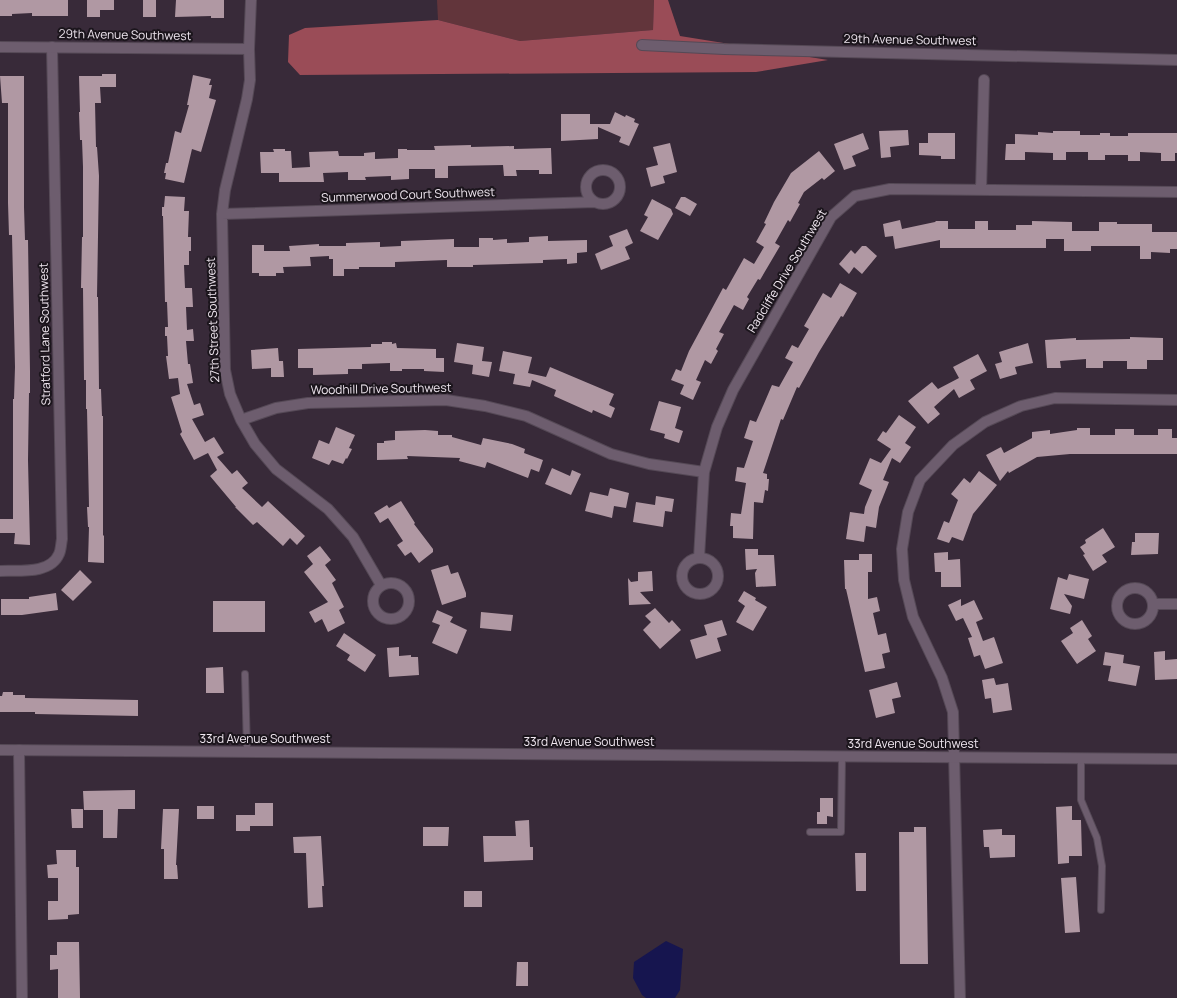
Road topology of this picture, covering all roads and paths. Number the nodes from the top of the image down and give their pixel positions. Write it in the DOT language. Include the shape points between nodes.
graph roads {
  1 [pos="251,0"];
  2 [pos="642,45"];
  3 [pos="0,47"];
  4 [pos="52,47"];
  5 [pos="249,49"];
  6 [pos="1177,60"];
  7 [pos="984,80"];
  8 [pos="981,190"];
  9 [pos="1177,192"];
  10 [pos="595,202"];
  11 [pos="222,214"];
  12 [pos="1177,400"];
  13 [pos="241,420"];
  14 [pos="704,472"];
  15 [pos="699,558"];
  16 [pos="0,571"];
  17 [pos="381,585"];
  18 [pos="1153,604"];
  19 [pos="1177,604"];
  20 [pos="245,674"];
  21 [pos="0,750"];
  22 [pos="19,750"];
  23 [pos="247,752"];
  24 [pos="842,757"];
  25 [pos="953,757"];
  26 [pos="1081,759"];
  27 [pos="1177,759"];
  28 [pos="810,832"];
  29 [pos="1101,910"];
  30 [pos="22,998"];
  31 [pos="960,998"];
  1 -- 5 [label="street, 27th Street Southwest"];
  2 -- 6 [label="street, 29th Avenue Southwest"];
  3 -- 4 [label="street, 29th Avenue Southwest"];
  4 -- 5 [label="street, 29th Avenue Southwest"];
  4 -- 16 [label="street, Stratford Lane Southwest" via="62,539 59,554 52,564 39,570"];
  5 -- 11 [label="street, 27th Street Southwest" via="250,80 247,99 225,190"];
  7 -- 8 [label="street"];
  8 -- 9 [label="street, Radcliffe Drive Southwest"];
  8 -- 14 [label="street, Radcliffe Drive Southwest" via="890,189 855,196 831,217 733,390 717,427"];
  10 -- 11 [label="street, Summerwood Court Southwest"];
  11 -- 13 [label="street, 27th Street Southwest" via="226,370 230,394"];
  12 -- 25 [label="street" via="1055,398 1021,406 985,422 953,445 920,480 908,512 903,541 904,580 913,617 942,678 953,712"];
  13 -- 14 [label="street, Woodhill Drive Southwest" via="276,408 308,403 446,400 526,416 611,454 649,464"];
  13 -- 17 [label="street, 27th Street Southwest" via="255,444 276,469 328,509 353,538"];
  14 -- 15 [label="street, Radcliffe Drive Southwest"];
  18 -- 19 [label="street"];
  20 -- 23 [label="lane"];
  21 -- 22 [label="street, 33rd Avenue Southwest"];
  22 -- 23 [label="street, 33rd Avenue Southwest"];
  22 -- 30 [label="street"];
  23 -- 24 [label="street, 33rd Avenue Southwest"];
  24 -- 25 [label="street, 33rd Avenue Southwest"];
  24 -- 28 [label="lane" via="841,832"];
  25 -- 26 [label="street, 33rd Avenue Southwest"];
  25 -- 31 [label="street"];
  26 -- 27 [label="street, 33rd Avenue Southwest"];
  26 -- 29 [label="lane" via="1081,800 1097,838 1102,866"];
}
